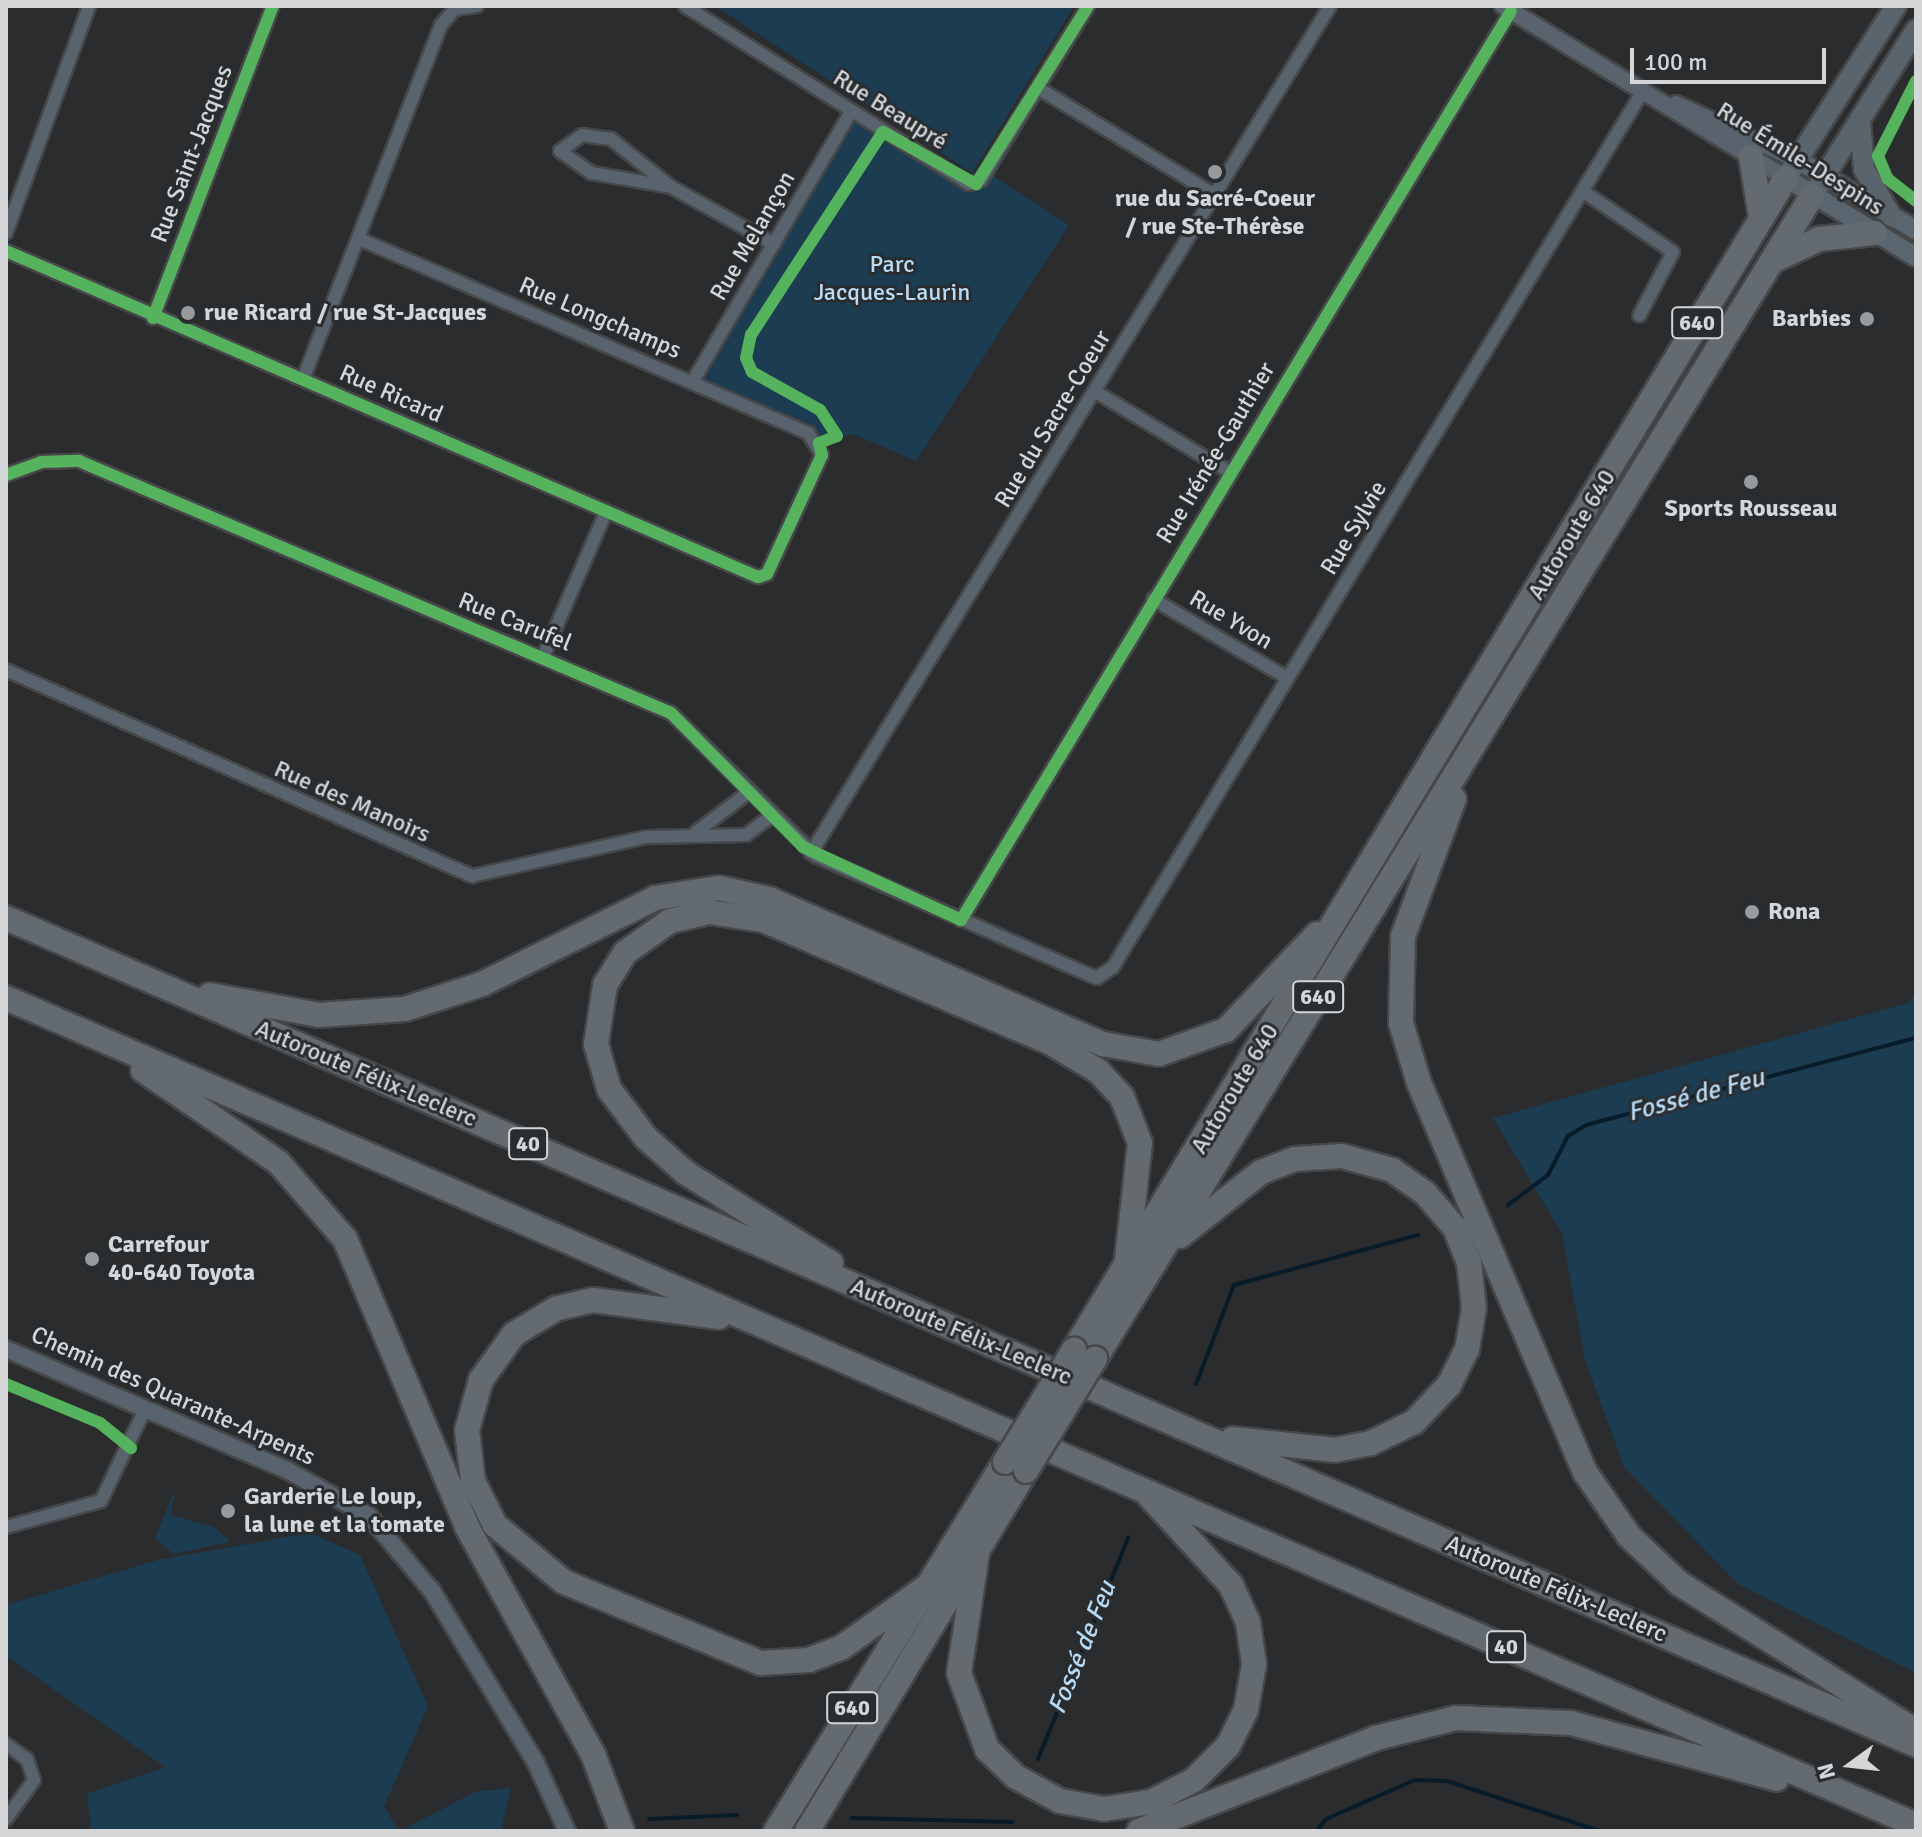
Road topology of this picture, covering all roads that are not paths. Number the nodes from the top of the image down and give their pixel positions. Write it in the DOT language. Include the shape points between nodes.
graph roads {
  1 [pos="89,6"];
  2 [pos="273,6"];
  3 [pos="477,6"];
  4 [pos="685,6"];
  5 [pos="1088,6"];
  6 [pos="1330,6"];
  7 [pos="1896,6"];
  8 [pos="1507,8"];
  9 [pos="1916,30"];
  10 [pos="1038,88"];
  11 [pos="1643,91"];
  12 [pos="1659,100"];
  13 [pos="851,112"];
  14 [pos="1860,121"];
  15 [pos="1751,157"];
  16 [pos="1792,169"];
  17 [pos="1818,186"];
  18 [pos="671,187"];
  19 [pos="1584,192"];
  20 [pos="1215,195"];
  21 [pos="1761,217"];
  22 [pos="1883,225"];
  23 [pos="1916,230"];
  24 [pos="6,233"];
  25 [pos="360,239"];
  26 [pos="774,244"];
  27 [pos="6,251"];
  28 [pos="1916,257"];
  29 [pos="1774,260"];
  30 [pos="1639,316"];
  31 [pos="153,318"];
  32 [pos="303,379"];
  33 [pos="693,381"];
  34 [pos="1096,392"];
  35 [pos="1231,473"];
  36 [pos="6,475"];
  37 [pos="606,512"];
  38 [pos="758,577"];
  39 [pos="1153,599"];
  40 [pos="543,657"];
  41 [pos="6,670"];
  42 [pos="1287,678"];
  43 [pos="1477,742"];
  44 [pos="749,792"];
  45 [pos="771,816"];
  46 [pos="696,832"];
  47 [pos="811,853"];
  48 [pos="1347,904"];
  49 [pos="6,918"];
  50 [pos="961,920"];
  51 [pos="1094,979"];
  52 [pos="158,984"];
  53 [pos="6,998"];
  54 [pos="92,1036"];
  55 [pos="1161,1252"];
  56 [pos="1127,1264"];
  57 [pos="898,1304"];
  58 [pos="761,1325"];
  59 [pos="6,1349"];
  60 [pos="1084,1355"];
  61 [pos="145,1409"];
  62 [pos="1202,1435"];
  63 [pos="1016,1466"];
  64 [pos="1140,1487"];
  65 [pos="6,1527"];
  66 [pos="977,1554"];
  67 [pos="928,1586"];
  68 [pos="1916,1731"];
  69 [pos="6,1744"];
  70 [pos="1916,1745"];
  71 [pos="1872,1806"];
  72 [pos="6,1819"];
  73 [pos="1916,1825"];
  74 [pos="567,1831"];
  75 [pos="622,1831"];
  76 [pos="776,1831"];
  77 [pos="807,1831"];
  78 [pos="1139,1831"];
  1 -- 24 [label="street"];
  2 -- 31 [label="street, Rue Saint-Jacques"];
  3 -- 25 [label="street" via="455,9 441,25"];
  4 -- 13 [label="street, Rue Beaupré"];
  5 -- 10 [label="street"];
  6 -- 20 [label="street, Rue du Sacre-Coeur"];
  7 -- 16 [label="main road"];
  8 -- 11 [label="street, Rue Émile-Despins"];
  8 -- 35 [label="street, Rue Irénée-Gauthier"];
  9 -- 14 [label="main road"];
  10 -- 13 [label="street, Rue Beaupré" via="976,184"];
  10 -- 20 [label="street"];
  11 -- 12 [label="street, Rue Émile-Despins"];
  11 -- 19 [label="street, Rue Sylvie"];
  12 -- 15 [label="street, Rue Émile-Despins"];
  12 -- 16 [label="street, Rue Émile-Despins" via="1721,120"];
  13 -- 26 [label="street, Rue Melançon"];
  14 -- 17 [label="main road"];
  14 -- 22 [label="main road" via="1864,169"];
  15 -- 16 [label="street, Rue Émile-Despins"];
  15 -- 21 [label="highway"];
  16 -- 17 [label="main road, Rue Émile-Despins"];
  16 -- 21 [label="highway, Autoroute 640 / 640"];
  17 -- 22 [label="main road, Rue Émile-Despins"];
  17 -- 29 [label="highway, Autoroute 640 / 640"];
  18 -- 18 [label="street" via="611,139 582,135 560,151 592,173"];
  18 -- 26 [label="street"];
  19 -- 30 [label="street" via="1674,256"];
  19 -- 42 [label="street, Rue Sylvie"];
  20 -- 34 [label="street, Rue du Sacre-Coeur"];
  21 -- 48 [label="highway, Autoroute 640 / 640"];
  22 -- 23 [label="main road, Rue Émile-Despins"];
  22 -- 28 [label="main road, Rue Émile-Despins"];
  22 -- 29 [label="highway" via="1819,239"];
  25 -- 32 [label="street"];
  25 -- 33 [label="street, Rue Longchamps"];
  26 -- 33 [label="street, Rue Melançon"];
  27 -- 31 [label="street, Rue Ricard"];
  29 -- 43 [label="highway, Autoroute 640 / 640"];
  31 -- 32 [label="street, Rue Ricard"];
  32 -- 37 [label="street, Rue Ricard"];
  33 -- 38 [label="street, Rue Longchamps" via="819,443 822,455 767,574"];
  34 -- 35 [label="street"];
  34 -- 47 [label="street, Rue du Sacre-Coeur"];
  35 -- 39 [label="street, Rue Irénée-Gauthier"];
  36 -- 40 [label="street, Rue Carufel" via="41,462 79,461"];
  37 -- 38 [label="street, Rue Ricard"];
  37 -- 40 [label="street"];
  39 -- 42 [label="street, Rue Yvon"];
  39 -- 50 [label="street, Rue Irénée-Gauthier"];
  40 -- 44 [label="street, Rue Carufel" via="679,718"];
  41 -- 46 [label="street, Rue des Manoirs" via="457,873 489,875"];
  42 -- 51 [label="street, Rue Sylvie" via="1113,967"];
  43 -- 55 [label="highway, Autoroute 640 / 640"];
  43 -- 68 [label="highway" via="1407,923 1401,1023 1419,1083 1578,1457 1619,1524 1680,1584"];
  44 -- 45 [label="street, Rue Carufel"];
  44 -- 46 [label="street, Rue des Manoirs"];
  45 -- 46 [label="street, Rue des Manoirs" via="746,835"];
  45 -- 47 [label="street, Rue Carufel"];
  47 -- 50 [label="street, Rue Carufel"];
  48 -- 52 [label="highway" via="1226,1030 1159,1054 1103,1044 769,899 719,888 655,898 470,989 405,1009 306,1014"];
  48 -- 56 [label="highway, Autoroute 640 / 640"];
  49 -- 52 [label="highway, Autoroute Félix-Leclerc / 40"];
  50 -- 51 [label="street, Rue Carufel"];
  52 -- 57 [label="highway, Autoroute Félix-Leclerc / 40"];
  53 -- 54 [label="highway, 40"];
  54 -- 58 [label="highway, 40"];
  54 -- 75 [label="highway" via="266,1153 334,1221 366,1277 475,1546 589,1746"];
  55 -- 60 [label="highway, Autoroute 640 / 640"];
  55 -- 62 [label="highway" via="1251,1177 1330,1155 1368,1160 1415,1184 1448,1218 1469,1262 1474,1308 1467,1349 1449,1385 1407,1427 1359,1447 1323,1450"];
  56 -- 57 [label="highway" via="1140,1182 1137,1131 1122,1097 1085,1062 763,920 709,912 647,934 611,972 598,1008 598,1055 616,1100 686,1173"];
  56 -- 60 [label="highway, Autoroute 640 / 640"];
  57 -- 62 [label="highway, Autoroute Félix-Leclerc / 40"];
  58 -- 64 [label="highway, 40"];
  58 -- 67 [label="highway" via="606,1299 557,1308 529,1323 489,1365 470,1412 469,1464 487,1513 517,1549 564,1582 761,1663 809,1660 841,1648"];
  59 -- 61 [label="street, Chemin des Quarante-Arpents"];
  60 -- 63 [label="highway, Autoroute 640 / 640, bridge"];
  61 -- 65 [label="street" via="101,1501"];
  61 -- 74 [label="street, Chemin des Quarante-Arpents" via="313,1483 386,1531 456,1630"];
  62 -- 70 [label="highway, Autoroute Félix-Leclerc / 40"];
  63 -- 66 [label="highway, Autoroute 640 / 640"];
  63 -- 67 [label="highway, Autoroute 640 / 640"];
  64 -- 66 [label="highway" via="1225,1576 1245,1612 1253,1653 1251,1692 1233,1739 1202,1774 1161,1798 1113,1809 1069,1803 1025,1783 987,1749 959,1673"];
  64 -- 71 [label="highway, 40"];
  66 -- 77 [label="highway, Autoroute 640 / 640"];
  67 -- 76 [label="highway, Autoroute 640 / 640"];
  69 -- 72 [label="street" via="27,1759 34,1780"];
  71 -- 73 [label="highway, 40"];
  71 -- 78 [label="highway" via="1595,1728 1479,1717 1396,1731"];
}
